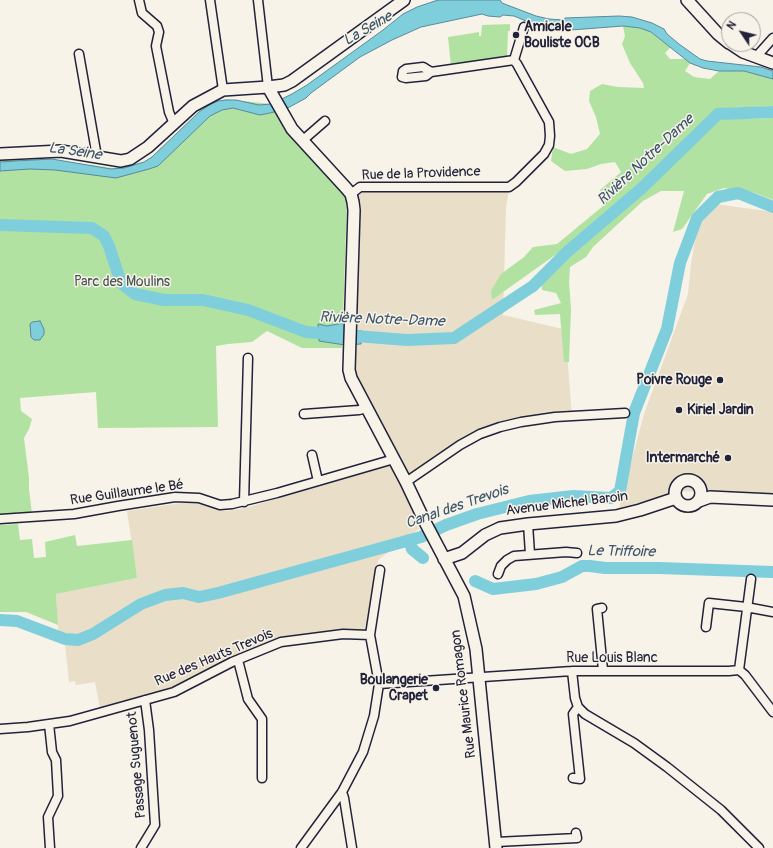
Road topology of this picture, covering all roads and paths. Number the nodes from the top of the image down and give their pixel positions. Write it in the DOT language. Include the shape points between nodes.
graph roads {
  1 [pos="139,0"];
  2 [pos="210,0"];
  3 [pos="258,0"];
  4 [pos="404,0"];
  5 [pos="687,0"];
  6 [pos="524,27"];
  7 [pos="721,36"];
  8 [pos="773,38"];
  9 [pos="744,52"];
  10 [pos="79,54"];
  11 [pos="756,57"];
  12 [pos="514,60"];
  13 [pos="773,63"];
  14 [pos="431,72"];
  15 [pos="268,87"];
  16 [pos="223,90"];
  17 [pos="325,121"];
  18 [pos="174,124"];
  19 [pos="302,140"];
  20 [pos="0,154"];
  21 [pos="97,157"];
  22 [pos="351,194"];
  23 [pos="248,358"];
  24 [pos="367,408"];
  25 [pos="304,414"];
  26 [pos="625,414"];
  27 [pos="312,455"];
  28 [pos="394,459"];
  29 [pos="318,481"];
  30 [pos="406,482"];
  31 [pos="701,488"];
  32 [pos="773,492"];
  33 [pos="676,498"];
  34 [pos="773,500"];
  35 [pos="699,501"];
  36 [pos="244,502"];
  37 [pos="0,519"];
  38 [pos="425,522"];
  39 [pos="528,524"];
  40 [pos="577,553"];
  41 [pos="530,554"];
  42 [pos="444,559"];
  43 [pos="380,570"];
  44 [pos="498,574"];
  45 [pos="751,579"];
  46 [pos="746,607"];
  47 [pos="602,608"];
  48 [pos="773,612"];
  49 [pos="706,627"];
  50 [pos="370,635"];
  51 [pos="238,660"];
  52 [pos="603,670"];
  53 [pos="572,671"];
  54 [pos="742,672"];
  55 [pos="479,676"];
  56 [pos="379,684"];
  57 [pos="145,700"];
  58 [pos="578,707"];
  59 [pos="773,712"];
  60 [pos="49,724"];
  61 [pos="0,729"];
  62 [pos="262,778"];
  63 [pos="573,778"];
  64 [pos="342,792"];
  65 [pos="576,833"];
  66 [pos="496,845"];
  67 [pos="50,848"];
  68 [pos="141,848"];
  69 [pos="301,848"];
  70 [pos="352,848"];
  71 [pos="759,848"];
  1 -- 18 [label="street" via="142,13 160,32 156,46 169,112"];
  2 -- 16 [label="street"];
  3 -- 15 [label="street"];
  4 -- 15 [label="street" via="292,81"];
  5 -- 7 [label="street"];
  6 -- 12 [label="street"];
  8 -- 11 [label="street"];
  9 -- 11 [label="street"];
  10 -- 21 [label="street"];
  11 -- 13 [label="street"];
  12 -- 14 [label="street"];
  12 -- 22 [label="street, Rue de la Providence" via="549,122 550,136 544,154 516,182 509,187 360,187"];
  15 -- 16 [label="street"];
  15 -- 19 [label="street" via="292,129"];
  16 -- 18 [label="street" via="193,106"];
  17 -- 19 [label="street"];
  18 -- 21 [label="street" via="139,154 130,158 121,161"];
  19 -- 22 [label="street"];
  20 -- 21 [label="street" via="56,151"];
  22 -- 24 [label="street, Rue de la Providence" via="354,210 349,370"];
  23 -- 36 [label="street"];
  24 -- 25 [label="street"];
  24 -- 28 [label="street, Rue de la Providence"];
  26 -- 30 [label="street" via="555,417 500,427 460,445"];
  27 -- 29 [label="street"];
  28 -- 29 [label="street, Rue Guillaume le Bé"];
  28 -- 30 [label="street, Rue de la Providence"];
  29 -- 36 [label="street, Rue Guillaume le Bé"];
  30 -- 38 [label="street, Rue de la Providence"];
  31 -- 32 [label="street"];
  31 -- 33 [label="street" via="695,481 684,480 677,486"];
  31 -- 35 [label="street"];
  33 -- 35 [label="street" via="687,506"];
  33 -- 39 [label="street, Avenue Michel Baroin" via="616,516"];
  34 -- 35 [label="street" via="710,497"];
  36 -- 37 [label="street, Rue Guillaume le Bé" via="220,505 198,498 175,497 74,514"];
  38 -- 42 [label="street, Rue Maurice Romagon"];
  39 -- 41 [label="street"];
  39 -- 42 [label="street, Avenue Michel Baroin" via="500,528 485,534 462,553"];
  40 -- 41 [label="street"];
  41 -- 44 [label="street" via="514,556 507,560"];
  42 -- 55 [label="street, Rue Maurice Romagon" via="464,596 476,648"];
  43 -- 50 [label="street"];
  45 -- 46 [label="street"];
  46 -- 48 [label="street"];
  46 -- 49 [label="street" via="709,603"];
  46 -- 54 [label="street"];
  47 -- 52 [label="street" via="597,609"];
  50 -- 51 [label="street, Rue des Hauts Trevois" via="343,634 282,642"];
  50 -- 56 [label="street"];
  51 -- 57 [label="street, Rue des Hauts Trevois" via="174,692"];
  51 -- 62 [label="street" via="248,699 262,719"];
  52 -- 53 [label="street, Rue Louis Blanc"];
  52 -- 54 [label="street, Rue Louis Blanc"];
  53 -- 55 [label="street, Rue Louis Blanc"];
  53 -- 58 [label="street"];
  54 -- 59 [label="street"];
  55 -- 56 [label="street, Rue Louis Blanc"];
  55 -- 66 [label="street, Rue Maurice Romagon"];
  56 -- 64 [label="street" via="374,716 363,752"];
  57 -- 60 [label="street, Rue des Hauts Trevois" via="70,721"];
  57 -- 68 [label="street, Passage Suguenot" via="155,825"];
  58 -- 63 [label="street" via="573,714 580,779"];
  58 -- 71 [label="street" via="667,767 721,810"];
  60 -- 61 [label="street, Rue des Hauts Trevois"];
  60 -- 67 [label="street" via="52,752 56,760 58,796 48,817"];
  64 -- 69 [label="street"];
  64 -- 70 [label="street"];
  65 -- 66 [label="street" via="577,838"];
}
